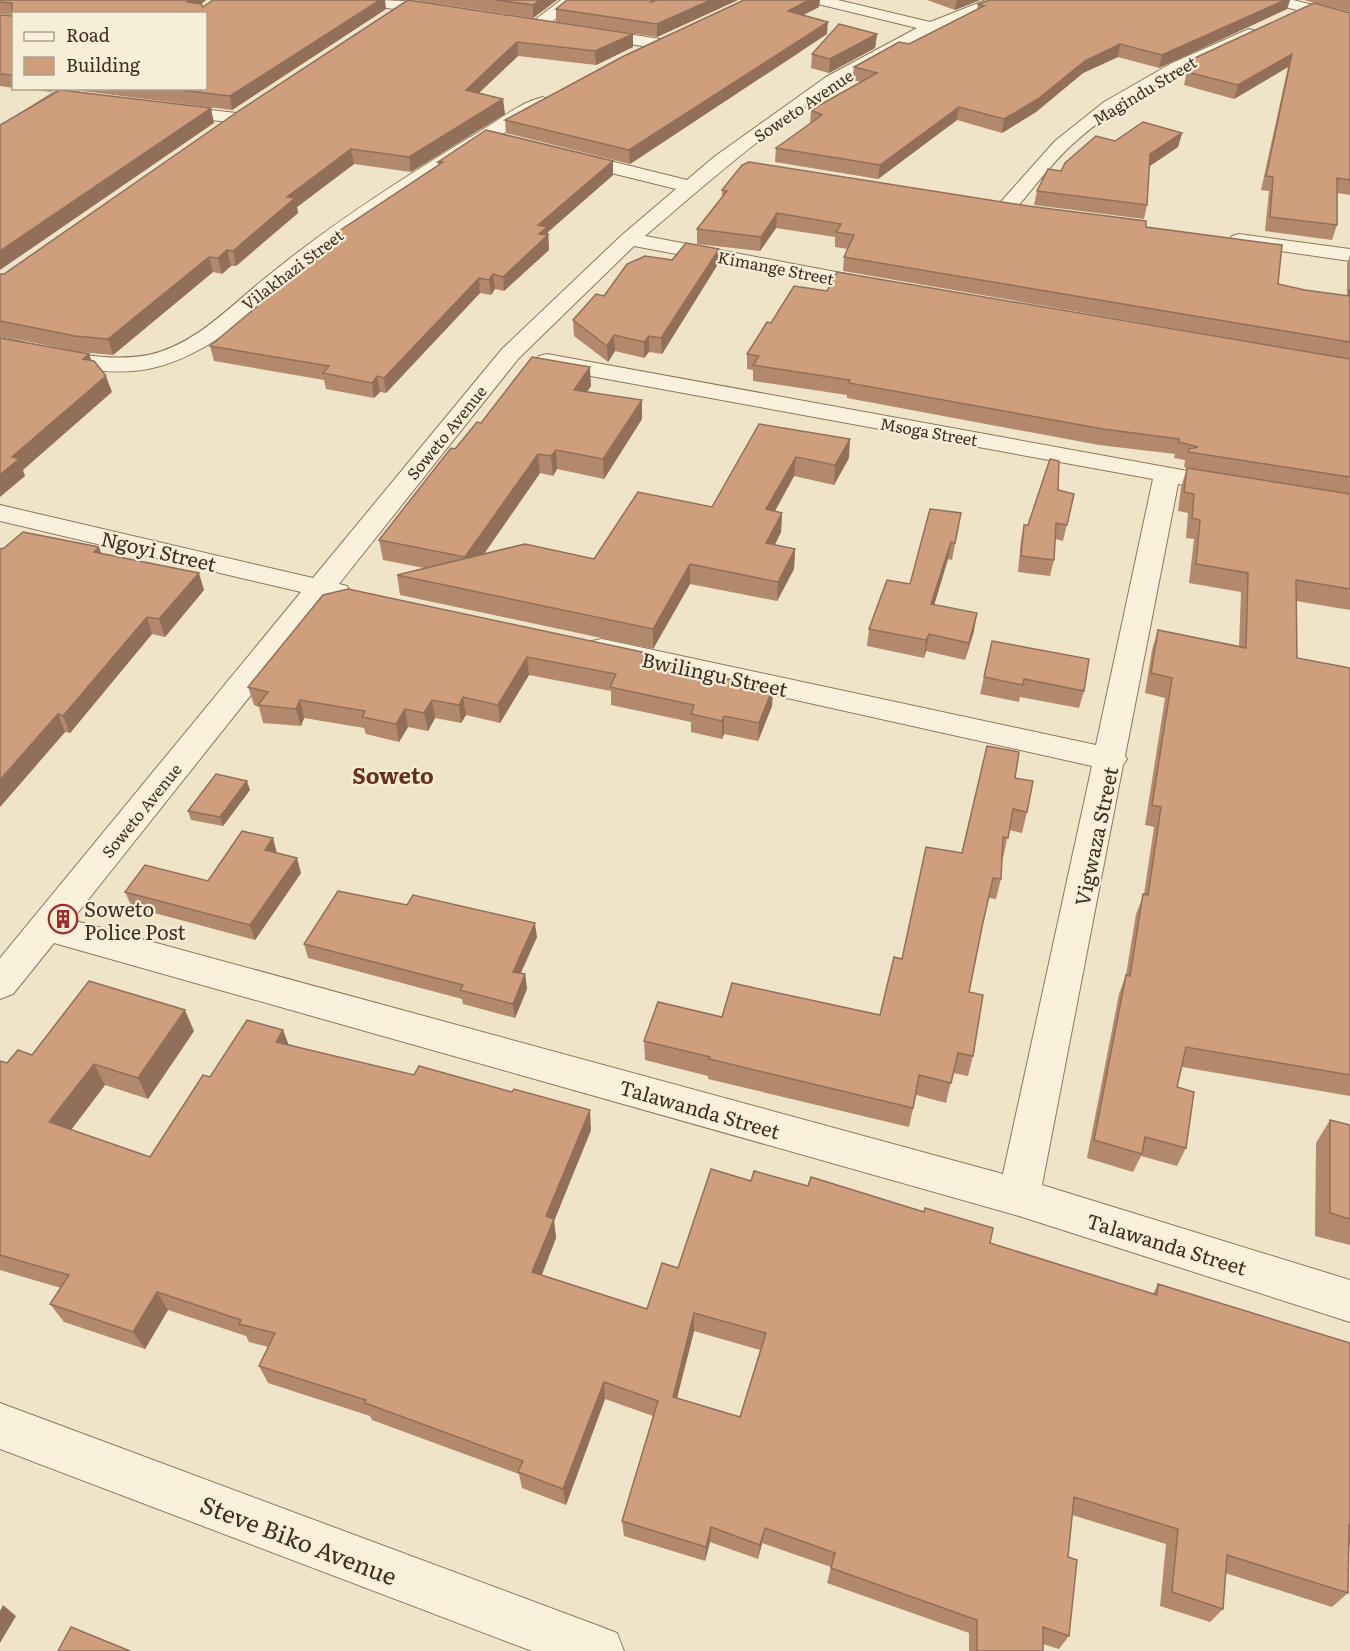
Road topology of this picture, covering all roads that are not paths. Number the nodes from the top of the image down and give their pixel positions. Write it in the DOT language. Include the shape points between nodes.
graph roads {
  1 [pos="368,0"];
  2 [pos="571,0"];
  3 [pos="819,0"];
  4 [pos="1000,0"];
  5 [pos="1275,0"];
  6 [pos="406,6"];
  7 [pos="1309,8"];
  8 [pos="461,14"];
  9 [pos="387,19"];
  10 [pos="1350,19"];
  11 [pos="931,27"];
  12 [pos="628,58"];
  13 [pos="560,93"];
  14 [pos="73,95"];
  15 [pos="255,106"];
  16 [pos="154,108"];
  17 [pos="236,118"];
  18 [pos="217,132"];
  19 [pos="0,135"];
  20 [pos="484,135"];
  21 [pos="507,141"];
  22 [pos="553,153"];
  23 [pos="691,187"];
  24 [pos="981,205"];
  25 [pos="1005,209"];
  26 [pos="1028,212"];
  27 [pos="1223,238"];
  28 [pos="629,239"];
  29 [pos="1350,255"];
  30 [pos="902,290"];
  31 [pos="0,344"];
  32 [pos="510,354"];
  33 [pos="1167,475"];
  34 [pos="1247,488"];
  35 [pos="0,513"];
  36 [pos="40,522"];
  37 [pos="16,543"];
  38 [pos="318,588"];
  39 [pos="364,598"];
  40 [pos="581,644"];
  41 [pos="1111,759"];
  42 [pos="47,927"];
  43 [pos="5,970"];
  44 [pos="1019,1197"];
  45 [pos="1350,1301"];
  46 [pos="0,1426"];
  47 [pos="526,1639"];
  48 [pos="599,1651"];
  1 -- 6 [label="street"];
  2 -- 12 [label="street" via="532,24 668,41"];
  3 -- 11 [label="street"];
  4 -- 11 [label="street, Soweto Avenue"];
  5 -- 7 [label="street"];
  6 -- 8 [label="street"];
  6 -- 9 [label="street"];
  7 -- 10 [label="street"];
  7 -- 25 [label="street, Magindu Street" via="1193,59 1108,109 1070,136"];
  11 -- 23 [label="street, Soweto Avenue" via="832,81 733,164"];
  13 -- 20 [label="street, Vilakhazi Street"];
  14 -- 19 [label="street"];
  15 -- 17 [label="street"];
  16 -- 17 [label="street"];
  17 -- 18 [label="street"];
  20 -- 21 [label="street"];
  20 -- 31 [label="street, Vilakhazi Street" via="390,196 200,341 166,357 133,363 91,362"];
  22 -- 23 [label="street"];
  23 -- 28 [label="street, Soweto Avenue"];
  24 -- 25 [label="street"];
  25 -- 26 [label="street"];
  27 -- 29 [label="street"];
  28 -- 30 [label="street, Kimange Street"];
  28 -- 32 [label="street, Soweto Avenue"];
  32 -- 33 [label="street, Msoga Street"];
  32 -- 38 [label="street, Soweto Avenue"];
  33 -- 34 [label="street, Msoga Street"];
  33 -- 41 [label="street, Vigwaza Street"];
  35 -- 36 [label="street, Ngoyi Street"];
  36 -- 37 [label="street"];
  36 -- 38 [label="street, Ngoyi Street"];
  38 -- 39 [label="street"];
  38 -- 42 [label="street, Soweto Avenue"];
  40 -- 41 [label="street, Bwilingu Street"];
  41 -- 44 [label="street, Vigwaza Street"];
  42 -- 43 [label="street, Soweto Avenue"];
  42 -- 44 [label="street, Talawanda Street"];
  44 -- 45 [label="street, Talawanda Street"];
  46 -- 47 [label="street, Steve Biko Avenue"];
  47 -- 48 [label="street, Steve Biko Avenue"];
}
